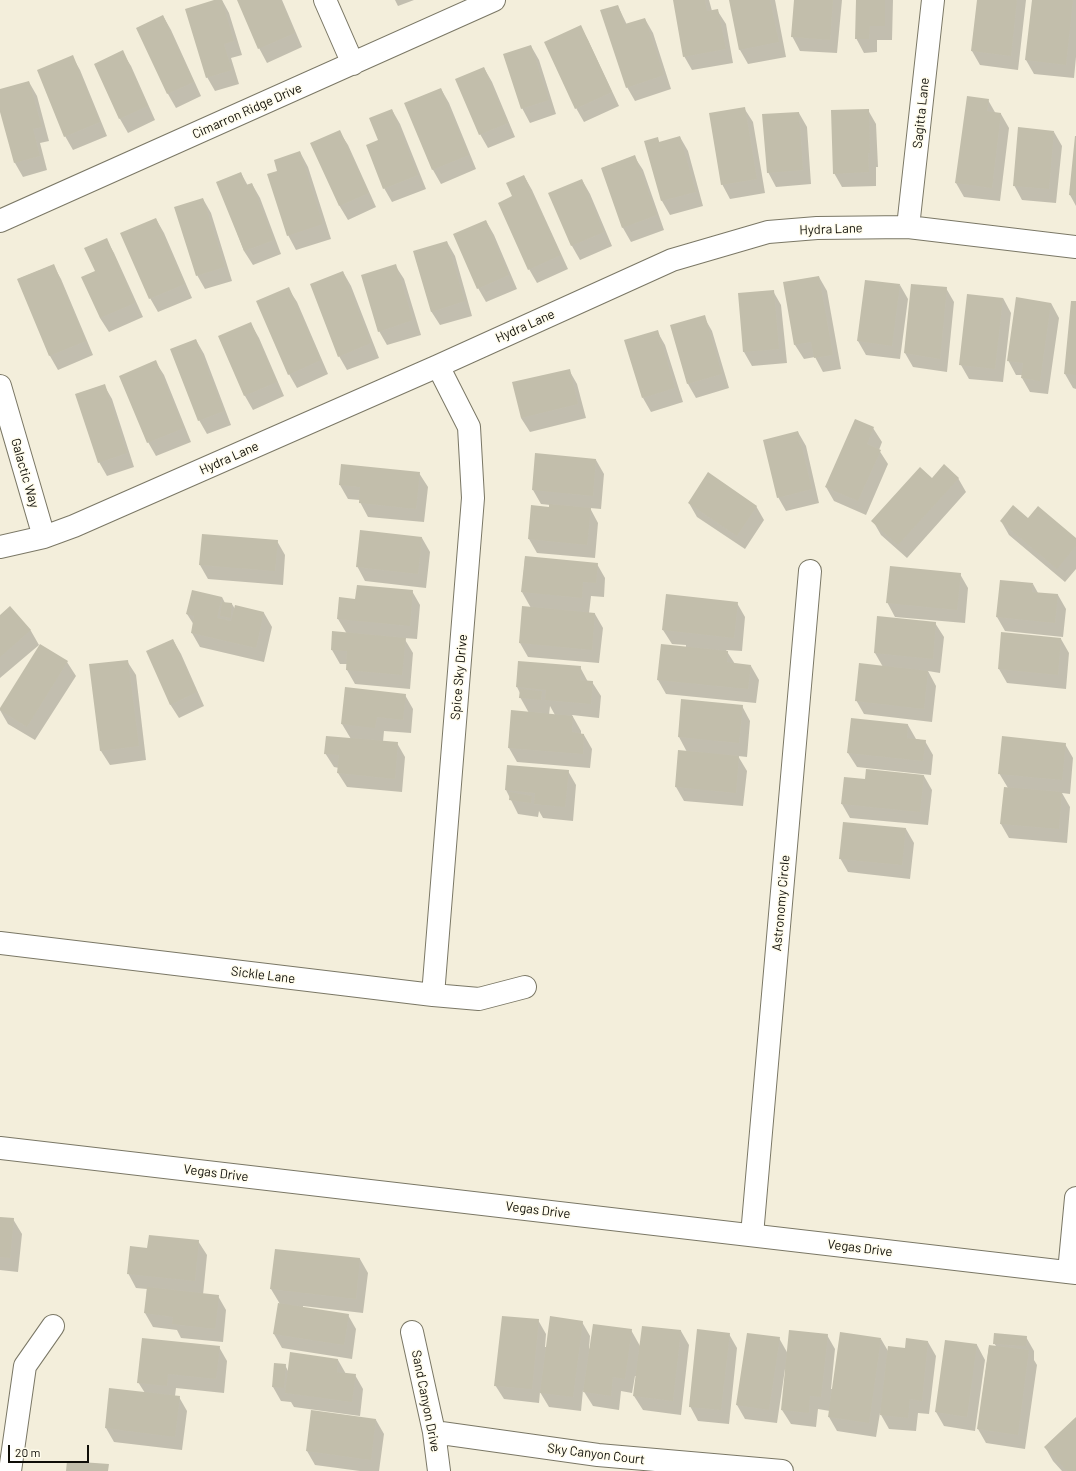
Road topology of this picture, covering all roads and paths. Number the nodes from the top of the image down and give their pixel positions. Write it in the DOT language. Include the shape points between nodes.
graph roads {
  1 [pos="325,0"];
  2 [pos="494,0"];
  3 [pos="933,0"];
  4 [pos="354,64"];
  5 [pos="0,221"];
  6 [pos="908,227"];
  7 [pos="1076,247"];
  8 [pos="438,366"];
  9 [pos="0,386"];
  10 [pos="44,537"];
  11 [pos="0,548"];
  12 [pos="810,571"];
  13 [pos="0,943"];
  14 [pos="525,987"];
  15 [pos="433,995"];
  16 [pos="0,1148"];
  17 [pos="1076,1198"];
  18 [pos="752,1235"];
  19 [pos="1072,1272"];
  20 [pos="53,1326"];
  21 [pos="412,1332"];
  22 [pos="434,1432"];
  23 [pos="10,1471"];
  24 [pos="439,1471"];
  25 [pos="782,1471"];
  1 -- 4 [label="street"];
  2 -- 4 [label="street, Cimarron Ridge Drive"];
  3 -- 6 [label="street, Sagitta Lane"];
  4 -- 5 [label="street, Cimarron Ridge Drive"];
  6 -- 7 [label="street, Hydra Lane"];
  6 -- 8 [label="street, Hydra Lane" via="817,228 768,232 679,257"];
  8 -- 10 [label="street, Hydra Lane"];
  8 -- 15 [label="street, Spice Sky Drive" via="469,427 473,498"];
  9 -- 10 [label="street, Galactic Way"];
  10 -- 11 [label="street, Hydra Lane"];
  12 -- 18 [label="street, Astronomy Circle"];
  13 -- 15 [label="street, Sickle Lane"];
  14 -- 15 [label="street, Sickle Lane" via="479,999"];
  16 -- 18 [label="street, Vegas Drive"];
  17 -- 19 [label="street"];
  18 -- 19 [label="street, Vegas Drive"];
  20 -- 23 [label="street" via="25,1366"];
  21 -- 22 [label="street, Sand Canyon Drive"];
  22 -- 24 [label="street, Sand Canyon Drive"];
  22 -- 25 [label="street, Sky Canyon Court" via="598,1456"];
}
